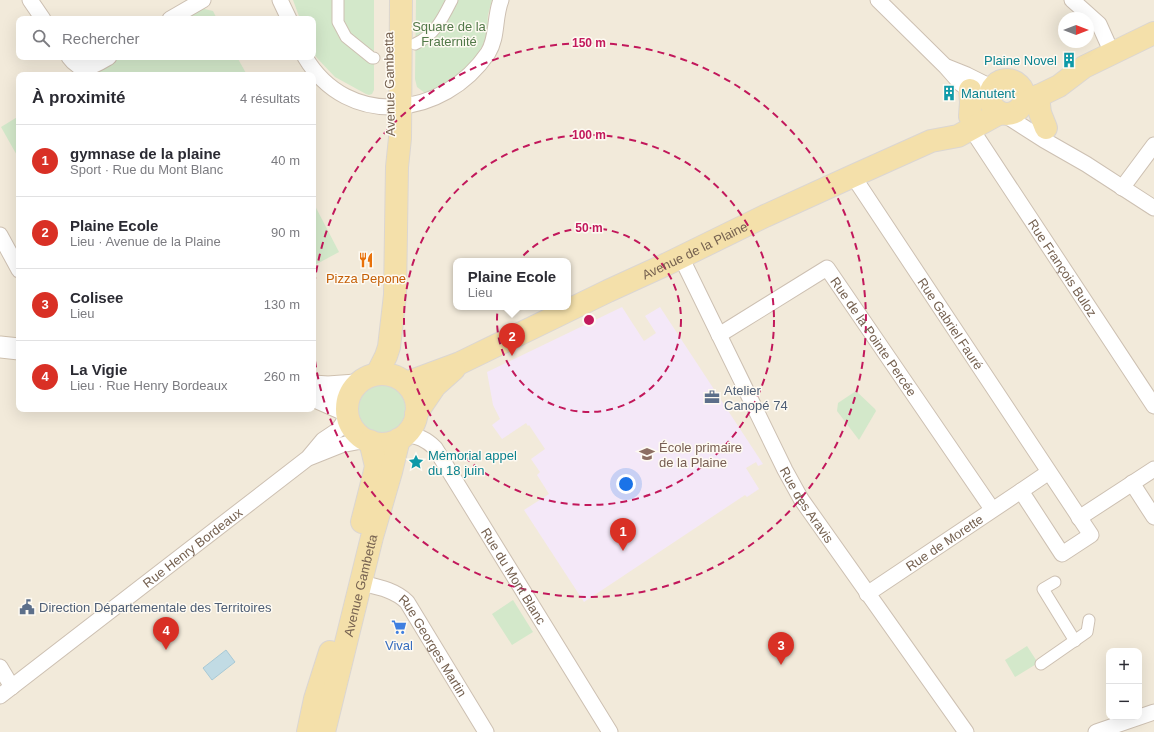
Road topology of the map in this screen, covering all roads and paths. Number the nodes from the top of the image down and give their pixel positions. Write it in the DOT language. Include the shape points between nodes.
graph roads {
  1 [pos="30,0"];
  2 [pos="202,0"];
  3 [pos="280,0"];
  4 [pos="338,0"];
  5 [pos="388,0"];
  6 [pos="401,0"];
  7 [pos="452,0"];
  8 [pos="501,0"];
  9 [pos="878,0"];
  10 [pos="1072,0"];
  11 [pos="41,16"];
  12 [pos="175,16"];
  13 [pos="288,16"];
  14 [pos="1154,32"];
  15 [pos="415,44"];
  16 [pos="1112,53"];
  17 [pos="374,58"];
  18 [pos="72,60"];
  19 [pos="104,60"];
  20 [pos="307,60"];
  21 [pos="946,67"];
  22 [pos="316,72"];
  23 [pos="316,72"];
  24 [pos="970,90"];
  25 [pos="1010,101"];
  26 [pos="394,107"];
  27 [pos="971,123"];
  28 [pos="1046,128"];
  29 [pos="1154,145"];
  30 [pos="1086,164"];
  31 [pos="853,176"];
  32 [pos="1122,188"];
  33 [pos="1154,208"];
  34 [pos="0,235"];
  35 [pos="681,258"];
  36 [pos="16,264"];
  37 [pos="396,295"];
  38 [pos="571,309"];
  39 [pos="569,310"];
  40 [pos="719,335"];
  41 [pos="0,347"];
  42 [pos="16,349"];
  43 [pos="460,363"];
  44 [pos="377,374"];
  45 [pos="404,382"];
  46 [pos="356,385"];
  47 [pos="316,386"];
  48 [pos="316,397"];
  49 [pos="1154,406"];
  50 [pos="348,413"];
  51 [pos="416,414"];
  52 [pos="402,437"];
  53 [pos="369,441"];
  54 [pos="308,458"];
  55 [pos="1154,469"];
  56 [pos="1049,472"];
  57 [pos="1132,483"];
  58 [pos="1021,491"];
  59 [pos="992,509"];
  60 [pos="1154,517"];
  61 [pos="1079,518"];
  62 [pos="1055,582"];
  63 [pos="361,583"];
  64 [pos="867,594"];
  65 [pos="1089,620"];
  66 [pos="1075,641"];
  67 [pos="1040,664"];
  68 [pos="0,667"];
  69 [pos="6,692"];
  70 [pos="1154,712"];
  71 [pos="608,728"];
  72 [pos="308,732"];
  73 [pos="324,732"];
  74 [pos="486,732"];
  75 [pos="966,732"];
  76 [pos="1096,732"];
  1 -- 11 [label="street"];
  2 -- 12 [label="street"];
  3 -- 13 [label="street"];
  4 -- 17 [label="street" via="338,22 346,37"];
  5 -- 26 [label="main road, Avenue Gambetta"];
  6 -- 26 [label="main road, Avenue Gambetta"];
  7 -- 15 [label="street" via="434,32"];
  8 -- 26 [label="street" via="493,42 475,68 457,86 438,97 412,105"];
  9 -- 21 [label="street"];
  10 -- 16 [label="street" via="1099,24"];
  14 -- 16 [label="main road, Avenue de la Plaine"];
  16 -- 25 [label="main road, Avenue de la Plaine" via="1084,67 1059,86"];
  18 -- 19 [label="street" via="79,66 89,68"];
  20 -- 23 [label="street"];
  21 -- 24 [label="street"];
  21 -- 25 [label="street" via="967,75"];
  22 -- 26 [label="street" via="341,94 360,103"];
  24 -- 25 [label="street"];
  24 -- 27 [label="main road"];
  25 -- 27 [label="main road, Avenue de la Plaine"];
  25 -- 28 [label="main road" via="1040,113"];
  25 -- 30 [label="street" via="1044,140"];
  26 -- 37 [label="main road, Avenue Gambetta" via="400,138 397,167"];
  27 -- 31 [label="main road, Avenue de la Plaine" via="958,136 931,141"];
  27 -- 49 [label="street, Rue François Buloz"];
  28 -- 30 [label="street"];
  29 -- 32 [label="street"];
  30 -- 32 [label="street"];
  31 -- 35 [label="main road, Avenue de la Plaine"];
  31 -- 56 [label="street, Rue Gabriel Fauré"];
  32 -- 33 [label="street"];
  34 -- 36 [label="street"];
  35 -- 38 [label="main road, Avenue de la Plaine"];
  35 -- 40 [label="street, Rue des Aravis"];
  37 -- 44 [label="main road, Avenue Gambetta" via="389,348"];
  37 -- 45 [label="main road, Avenue Gambetta"];
  39 -- 43 [label="main road, Avenue de la Plaine"];
  40 -- 59 [label="street, Rue de la Pointe Percée" via="827,268"];
  40 -- 64 [label="street, Rue des Aravis" via="797,493"];
  41 -- 42 [label="main road"];
  43 -- 45 [label="main road, Avenue de la Plaine"];
  43 -- 51 [label="main road, Avenue de la Plaine" via="435,386"];
  44 -- 45 [label="main road" via="392,375"];
  44 -- 46 [label="main road"];
  45 -- 51 [label="main road" via="416,400"];
  46 -- 47 [label="main road"];
  46 -- 50 [label="main road" via="350,395"];
  48 -- 50 [label="main road"];
  50 -- 53 [label="main road" via="357,433"];
  50 -- 54 [label="street, Rue Henry Bordeaux" via="338,430 323,440"];
  51 -- 52 [label="main road" via="410,428"];
  52 -- 53 [label="main road" via="386,443"];
  52 -- 63 [label="main road, Avenue Gambetta"];
  52 -- 71 [label="street, Rue du Mont Blanc" via="422,438 435,448"];
  53 -- 54 [label="street, Rue Henry Bordeaux" via="341,445"];
  53 -- 72 [label="main road, Avenue Gambetta" via="376,466"];
  54 -- 69 [label="street, Rue Henry Bordeaux"];
  55 -- 57 [label="street"];
  56 -- 58 [label="street, Rue de Morette"];
  56 -- 61 [label="street"];
  57 -- 60 [label="street"];
  57 -- 61 [label="street"];
  58 -- 59 [label="street, Rue de Morette"];
  58 -- 61 [label="street" via="1062,554 1091,535"];
  59 -- 64 [label="street, Rue de Morette"];
  62 -- 66 [label="street" via="1043,589"];
  63 -- 73 [label="main road, Avenue Gambetta"];
  63 -- 74 [label="street, Rue Georges Martin" via="393,592 407,602"];
  64 -- 75 [label="street, Rue des Aravis"];
  65 -- 66 [label="street" via="1087,632"];
  66 -- 67 [label="street"];
  68 -- 69 [label="street"];
  70 -- 76 [label="street"];
}
